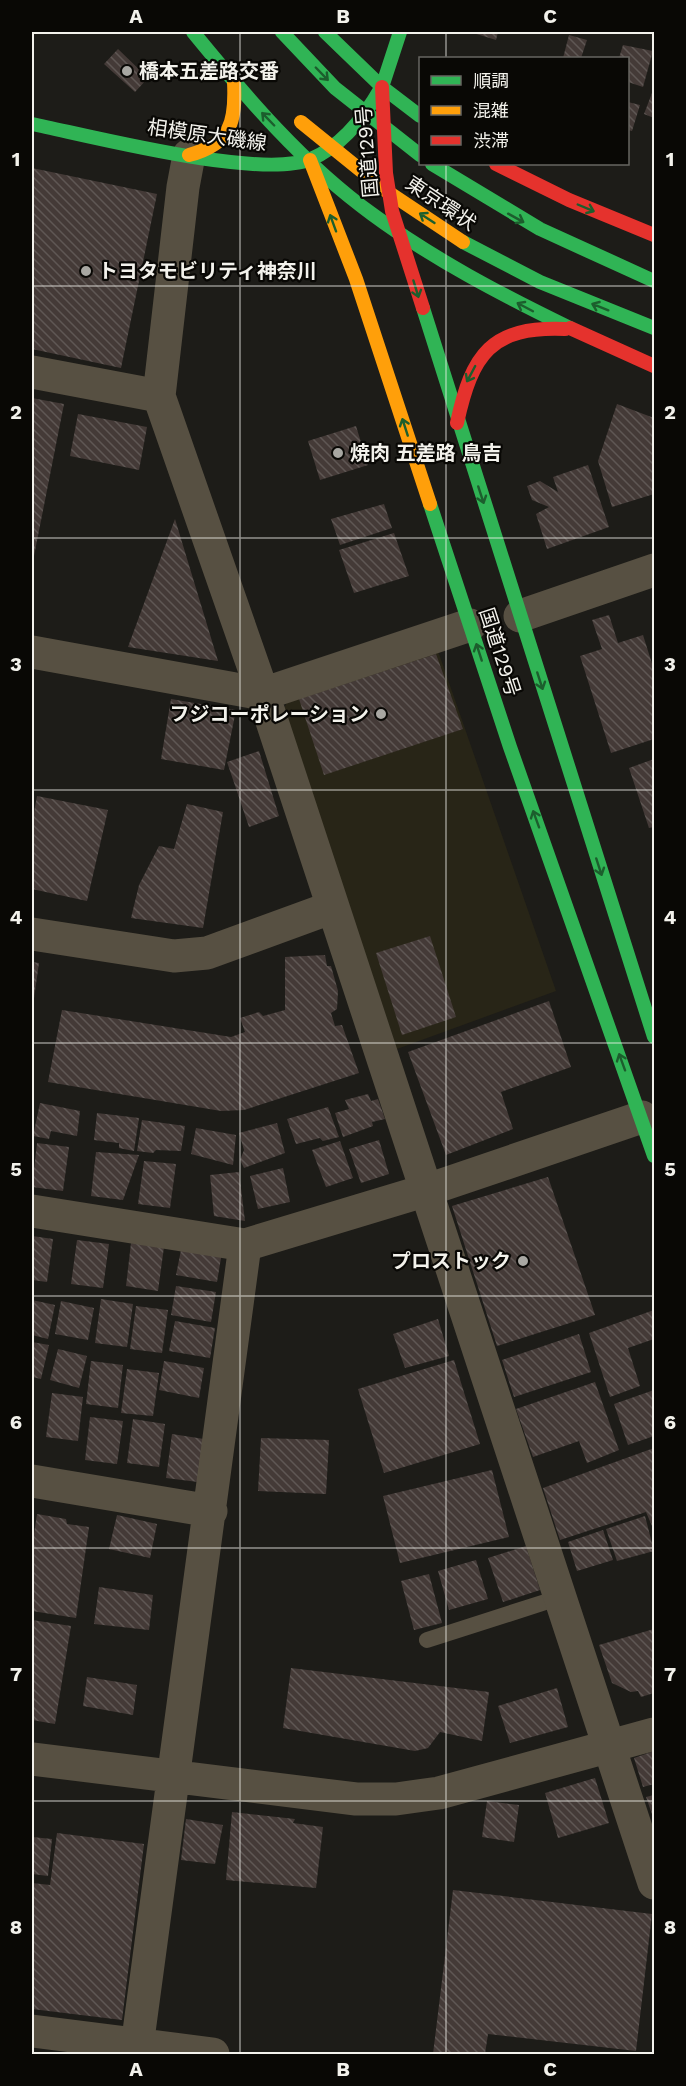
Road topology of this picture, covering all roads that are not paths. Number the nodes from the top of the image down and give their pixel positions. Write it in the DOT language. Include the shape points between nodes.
graph roads {
  1 [pos="193,32"];
  2 [pos="282,32"];
  3 [pos="326,32"];
  4 [pos="400,32"];
  5 [pos="234,82"];
  6 [pos="382,87"];
  7 [pos="291,112"];
  8 [pos="419,115"];
  9 [pos="32,124"];
  10 [pos="368,132"];
  11 [pos="419,154"];
  12 [pos="189,155"];
  13 [pos="361,155"];
  14 [pos="310,160"];
  15 [pos="434,165"];
  16 [pos="498,165"];
  17 [pos="352,197"];
  18 [pos="399,233"];
  19 [pos="654,235"];
  20 [pos="356,279"];
  21 [pos="654,281"];
  22 [pos="654,328"];
  23 [pos="572,330"];
  24 [pos="654,366"];
  25 [pos="32,372"];
  26 [pos="159,396"];
  27 [pos="457,423"];
  28 [pos="654,570"];
  29 [pos="520,616"];
  30 [pos="470,625"];
  31 [pos="32,652"];
  32 [pos="263,694"];
  33 [pos="333,907"];
  34 [pos="32,934"];
  35 [pos="654,1037"];
  36 [pos="642,1117"];
  37 [pos="654,1156"];
  38 [pos="427,1190"];
  39 [pos="32,1210"];
  40 [pos="245,1245"];
  41 [pos="32,1481"];
  42 [pos="211,1511"];
  43 [pos="561,1597"];
  44 [pos="427,1640"];
  45 [pos="654,1734"];
  46 [pos="610,1748"];
  47 [pos="32,1759"];
  48 [pos="173,1777"];
  49 [pos="654,1883"];
  50 [pos="32,2031"];
  51 [pos="136,2049"];
  52 [pos="213,2055"];
  1 -- 5 [label="main road"];
  2 -- 11 [label="main road, 東京環状, one-way" via="335,88"];
  3 -- 6 [label="main road"];
  4 -- 6 [label="main road"];
  5 -- 12 [label="main road" via="232,127 221,142 206,152"];
  14 -- 5 [label="main road, one-way"];
  6 -- 8 [label="main road"];
  6 -- 10 [label="main road"];
  6 -- 14 [label="main road, 相模原大磯線" via="354,127"];
  6 -- 18 [label="main road, 国道129号" via="386,173"];
  22 -- 7 [label="main road, 東京環状, one-way" via="538,282 476,249 350,164"];
  9 -- 12 [label="main road, 相模原大磯線"];
  12 -- 14 [label="main road, 相模原大磯線" via="254,164"];
  12 -- 26 [label="street"];
  13 -- 17 [label="main road"];
  14 -- 17 [label="main road"];
  20 -- 14 [label="main road, 国道129号, one-way"];
  15 -- 21 [label="main road, 東京環状, one-way" via="492,204 554,238"];
  16 -- 19 [label="main road, one-way"];
  17 -- 18 [label="main road"];
  17 -- 20 [label="main road"];
  23 -- 18 [label="main road, one-way" via="518,304"];
  18 -- 27 [label="main road, 国道129号, one-way"];
  30 -- 20 [label="main road, 国道129号, one-way"];
  23 -- 24 [label="main road"];
  23 -- 27 [label="main road, one-way" via="527,328 506,335 484,353 468,375"];
  25 -- 26 [label="street"];
  26 -- 32 [label="street"];
  27 -- 29 [label="main road, 国道129号, one-way"];
  28 -- 29 [label="street"];
  29 -- 35 [label="main road, 国道129号, one-way"];
  30 -- 32 [label="street"];
  36 -- 30 [label="main road, 国道129号, one-way"];
  31 -- 32 [label="street"];
  32 -- 33 [label="street"];
  33 -- 34 [label="street" via="191,956"];
  33 -- 38 [label="street"];
  36 -- 37 [label="main road, 国道129号"];
  36 -- 38 [label="street"];
  38 -- 40 [label="street"];
  38 -- 43 [label="street"];
  39 -- 40 [label="street"];
  40 -- 42 [label="street"];
  41 -- 42 [label="street"];
  42 -- 48 [label="street"];
  43 -- 44 [label="lane"];
  43 -- 46 [label="street"];
  45 -- 46 [label="street"];
  46 -- 48 [label="street" via="440,1793 396,1799 356,1799"];
  46 -- 49 [label="street"];
  47 -- 48 [label="street"];
  48 -- 51 [label="street"];
  50 -- 51 [label="street"];
  51 -- 52 [label="street"];
}
